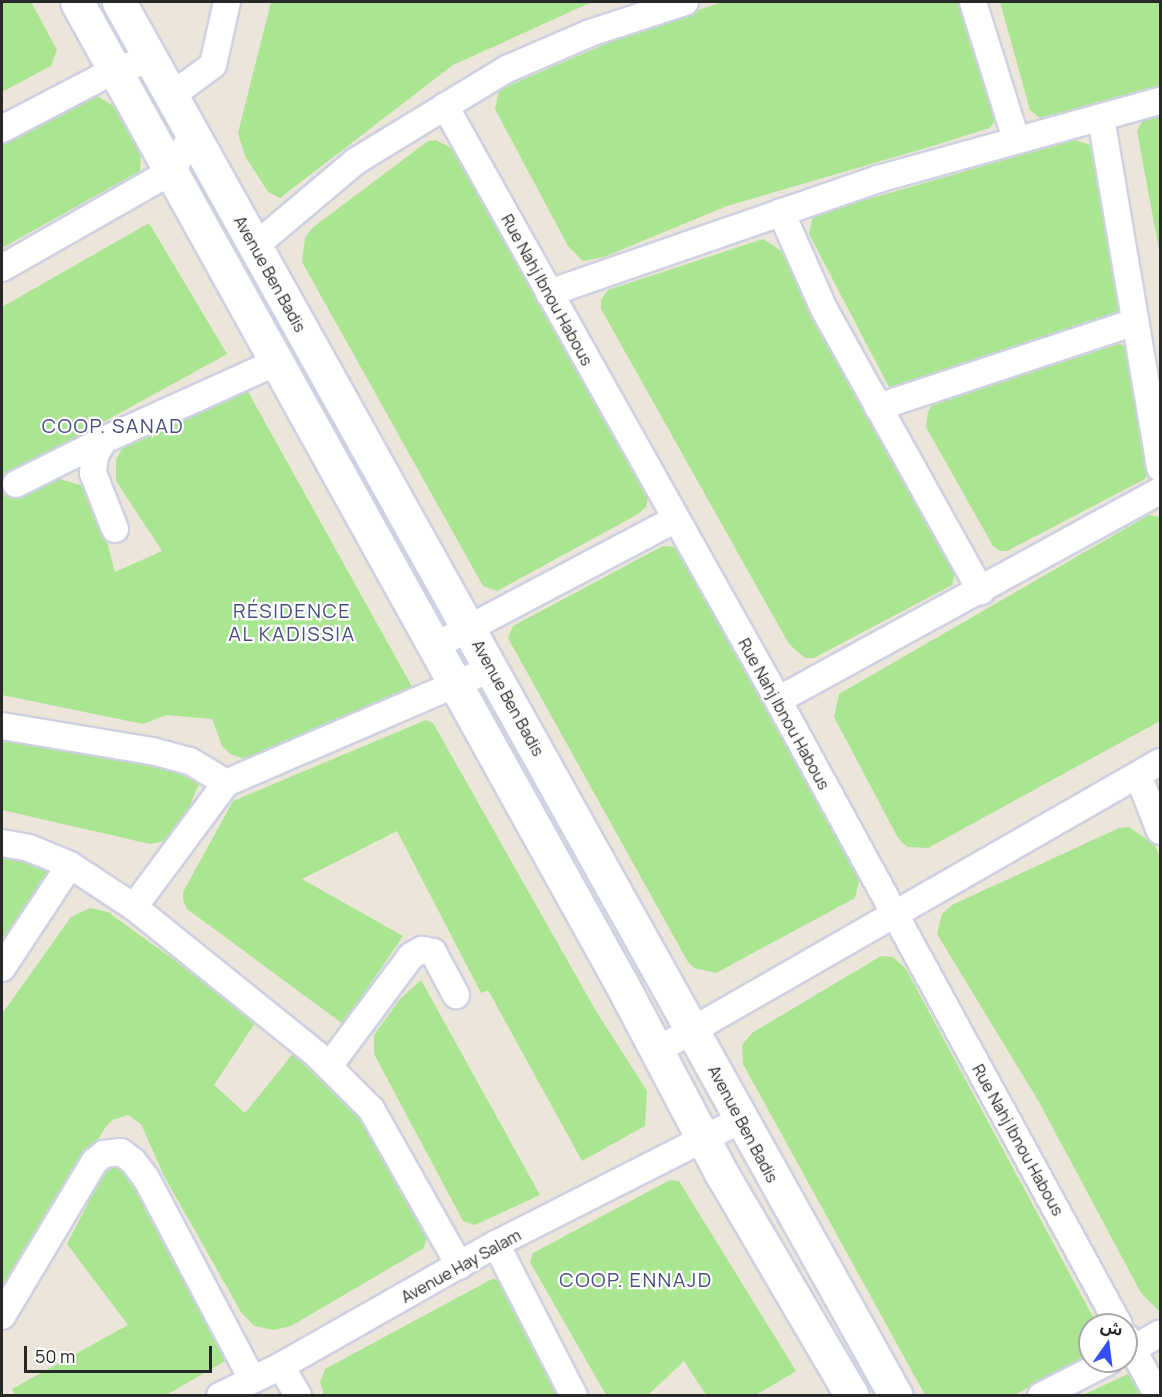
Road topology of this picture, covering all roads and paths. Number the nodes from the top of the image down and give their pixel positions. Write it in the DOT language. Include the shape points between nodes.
graph roads {
  1 [pos="77,2"];
  2 [pos="119,2"];
  3 [pos="227,2"];
  4 [pos="685,2"];
  5 [pos="973,2"];
  6 [pos="151,60"];
  7 [pos="115,70"];
  8 [pos="171,96"];
  9 [pos="1161,101"];
  10 [pos="445,106"];
  11 [pos="1101,118"];
  12 [pos="2,129"];
  13 [pos="192,135"];
  14 [pos="1016,139"];
  15 [pos="172,171"];
  16 [pos="781,212"];
  17 [pos="255,246"];
  18 [pos="2,268"];
  19 [pos="549,292"];
  20 [pos="1135,322"];
  21 [pos="277,362"];
  22 [pos="878,407"];
  23 [pos="104,440"];
  24 [pos="1161,468"];
  25 [pos="16,484"];
  26 [pos="1161,491"];
  27 [pos="674,520"];
  28 [pos="115,529"];
  29 [pos="981,591"];
  30 [pos="470,629"];
  31 [pos="435,646"];
  32 [pos="491,669"];
  33 [pos="454,687"];
  34 [pos="778,700"];
  35 [pos="2,726"];
  36 [pos="1161,762"];
  37 [pos="1138,775"];
  38 [pos="226,783"];
  39 [pos="1161,831"];
  40 [pos="2,843"];
  41 [pos="70,865"];
  42 [pos="134,907"];
  43 [pos="894,914"];
  44 [pos="2,968"];
  45 [pos="456,995"];
  46 [pos="692,1030"];
  47 [pos="656,1051"];
  48 [pos="329,1066"];
  49 [pos="742,1119"];
  50 [pos="704,1141"];
  51 [pos="496,1244"];
  52 [pos="460,1266"];
  53 [pos="1112,1313"];
  54 [pos="2,1316"];
  55 [pos="1161,1333"];
  56 [pos="1138,1342"];
  57 [pos="1138,1362"];
  58 [pos="281,1366"];
  59 [pos="1085,1373"];
  60 [pos="252,1379"];
  61 [pos="220,1395"];
  62 [pos="298,1395"];
  63 [pos="574,1395"];
  64 [pos="852,1395"];
  65 [pos="896,1395"];
  66 [pos="1041,1395"];
  67 [pos="1158,1395"];
  1 -- 7 [label="main road"];
  2 -- 6 [label="main road, Avenue Ben Badis"];
  3 -- 8 [label="street" via="213,65"];
  4 -- 10 [label="street" via="590,33 517,65"];
  5 -- 14 [label="street"];
  6 -- 7 [label="street"];
  6 -- 8 [label="main road, Avenue Ben Badis"];
  7 -- 12 [label="street"];
  7 -- 15 [label="main road"];
  8 -- 13 [label="main road, Avenue Ben Badis"];
  9 -- 11 [label="street"];
  10 -- 17 [label="street" via="356,161"];
  10 -- 19 [label="street, Rue Nahj Ibnou Habous"];
  11 -- 14 [label="street"];
  11 -- 20 [label="street"];
  13 -- 15 [label="street"];
  13 -- 17 [label="main road, Avenue Ben Badis"];
  14 -- 16 [label="street"];
  15 -- 18 [label="street"];
  15 -- 21 [label="main road"];
  16 -- 19 [label="street"];
  16 -- 22 [label="street" via="824,309"];
  17 -- 30 [label="main road, Avenue Ben Badis"];
  19 -- 27 [label="street, Rue Nahj Ibnou Habous"];
  20 -- 22 [label="street"];
  20 -- 24 [label="street"];
  21 -- 23 [label="street"];
  21 -- 31 [label="main road"];
  22 -- 29 [label="street"];
  23 -- 25 [label="street"];
  23 -- 28 [label="street" via="93,473"];
  26 -- 29 [label="street"];
  27 -- 30 [label="street"];
  27 -- 34 [label="street, Rue Nahj Ibnou Habous"];
  29 -- 34 [label="street"];
  30 -- 31 [label="street"];
  30 -- 32 [label="main road, Avenue Ben Badis"];
  31 -- 33 [label="main road"];
  32 -- 33 [label="street"];
  32 -- 46 [label="main road, Avenue Ben Badis"];
  33 -- 38 [label="street"];
  33 -- 47 [label="main road"];
  34 -- 43 [label="street, Rue Nahj Ibnou Habous"];
  35 -- 38 [label="street" via="152,751 190,761"];
  36 -- 37 [label="street"];
  37 -- 39 [label="street"];
  37 -- 43 [label="street"];
  38 -- 42 [label="street"];
  40 -- 41 [label="street" via="29,848"];
  41 -- 42 [label="street"];
  41 -- 44 [label="street"];
  42 -- 48 [label="street"];
  43 -- 46 [label="street"];
  43 -- 53 [label="street, Rue Nahj Ibnou Habous"];
  45 -- 48 [label="street" via="433,952 422,950 411,956"];
  46 -- 47 [label="street"];
  46 -- 49 [label="main road, Avenue Ben Badis"];
  47 -- 50 [label="main road"];
  48 -- 52 [label="street" via="371,1109"];
  49 -- 50 [label="street, Avenue Hay Salam"];
  49 -- 65 [label="main road, Avenue Ben Badis"];
  50 -- 51 [label="street, Avenue Hay Salam"];
  50 -- 64 [label="main road"];
  51 -- 52 [label="street, Avenue Hay Salam"];
  51 -- 63 [label="street"];
  52 -- 58 [label="street, Avenue Hay Salam"];
  54 -- 60 [label="street" via="94,1162 104,1154 121,1152 146,1178"];
  55 -- 56 [label="street"];
  57 -- 67 [label="street"];
  58 -- 60 [label="street, Avenue Hay Salam"];
  58 -- 62 [label="street"];
  59 -- 66 [label="street"];
  60 -- 61 [label="street, Avenue Hay Salam"];
}
